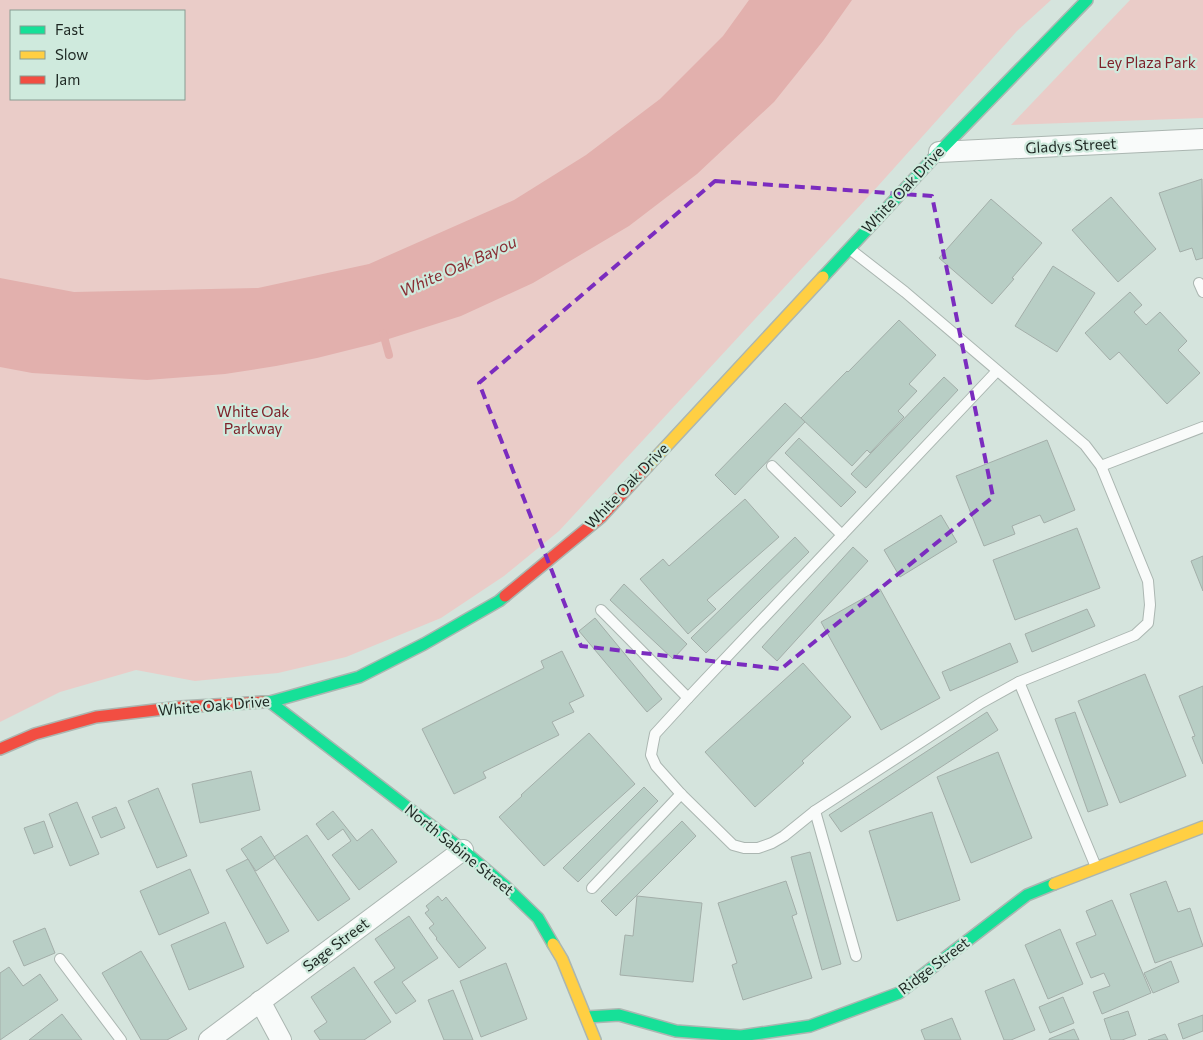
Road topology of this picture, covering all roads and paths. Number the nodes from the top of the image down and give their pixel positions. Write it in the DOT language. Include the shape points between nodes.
graph roads {
  1 [pos="1087,0"];
  2 [pos="1203,139"];
  3 [pos="939,152"];
  4 [pos="849,248"];
  5 [pos="997,372"];
  6 [pos="1203,427"];
  7 [pos="772,466"];
  8 [pos="1101,466"];
  9 [pos="842,535"];
  10 [pos="601,610"];
  11 [pos="1019,682"];
  12 [pos="688,698"];
  13 [pos="270,702"];
  14 [pos="0,749"];
  15 [pos="681,794"];
  16 [pos="815,811"];
  17 [pos="1203,827"];
  18 [pos="463,850"];
  19 [pos="1096,868"];
  20 [pos="592,888"];
  21 [pos="856,956"];
  22 [pos="60,959"];
  23 [pos="260,1001"];
  24 [pos="586,1017"];
  25 [pos="122,1040"];
  26 [pos="209,1040"];
  27 [pos="281,1040"];
  28 [pos="595,1040"];
  1 -- 3 [label="main road, White Oak Drive"];
  2 -- 3 [label="street, Gladys Street"];
  3 -- 4 [label="main road, White Oak Drive"];
  4 -- 5 [label="lane"];
  4 -- 13 [label="main road, White Oak Drive" via="601,517 498,602 359,677"];
  5 -- 8 [label="lane" via="1086,445"];
  5 -- 9 [label="lane"];
  6 -- 8 [label="lane"];
  7 -- 9 [label="lane"];
  8 -- 11 [label="lane" via="1148,582 1148,623 1135,635"];
  9 -- 12 [label="lane"];
  10 -- 12 [label="lane"];
  11 -- 16 [label="lane" via="981,703"];
  11 -- 19 [label="lane"];
  12 -- 15 [label="lane" via="655,734 652,755 656,766"];
  13 -- 14 [label="main road, White Oak Drive" via="182,707 96,717 35,734"];
  13 -- 18 [label="main road, North Sabine Street"];
  15 -- 16 [label="lane" via="733,845 744,848 772,843"];
  15 -- 20 [label="lane"];
  16 -- 21 [label="lane"];
  17 -- 19 [label="main road, Ridge Street"];
  18 -- 23 [label="street, Sage Street"];
  18 -- 24 [label="main road, North Sabine Street" via="538,918 562,959"];
  19 -- 24 [label="main road, Ridge Street" via="1027,895 899,994 810,1026 741,1036 676,1031 619,1015"];
  22 -- 25 [label="lane"];
  23 -- 26 [label="street, Sage Street"];
  23 -- 27 [label="street"];
  24 -- 28 [label="main road, North Sabine Street"];
}
